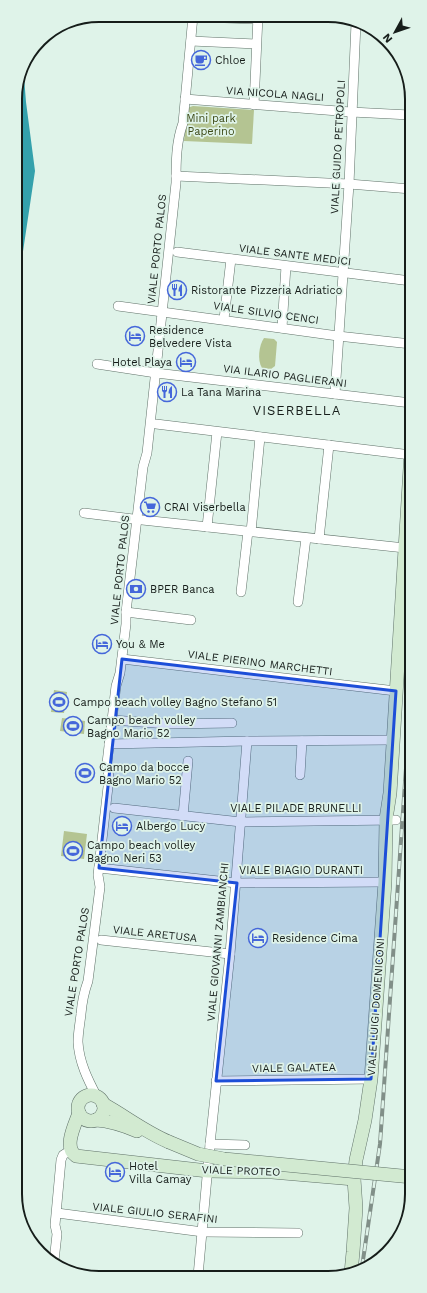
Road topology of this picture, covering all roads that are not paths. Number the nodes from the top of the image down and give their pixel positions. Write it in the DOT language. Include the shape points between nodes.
graph roads {
  1 [pos="193,22"];
  2 [pos="258,22"];
  3 [pos="356,27"];
  4 [pos="191,41"];
  5 [pos="256,44"];
  6 [pos="185,100"];
  7 [pos="254,105"];
  8 [pos="351,112"];
  9 [pos="405,115"];
  10 [pos="176,176"];
  11 [pos="349,184"];
  12 [pos="405,188"];
  13 [pos="177,252"];
  14 [pos="230,259"];
  15 [pos="286,266"];
  16 [pos="343,273"];
  17 [pos="405,280"];
  18 [pos="118,306"];
  19 [pos="162,311"];
  20 [pos="224,319"];
  21 [pos="282,328"];
  22 [pos="338,336"];
  23 [pos="405,343"];
  24 [pos="97,364"];
  25 [pos="156,373"];
  26 [pos="335,394"];
  27 [pos="405,402"];
  28 [pos="156,424"];
  29 [pos="217,432"];
  30 [pos="260,437"];
  31 [pos="329,445"];
  32 [pos="405,454"];
  33 [pos="84,513"];
  34 [pos="137,520"];
  35 [pos="207,527"];
  36 [pos="250,531"];
  37 [pos="306,538"];
  38 [pos="319,539"];
  39 [pos="405,548"];
  40 [pos="240,592"];
  41 [pos="298,602"];
  42 [pos="126,612"];
  43 [pos="191,620"];
  44 [pos="122,659"];
  45 [pos="396,691"];
  46 [pos="112,720"];
  47 [pos="232,723"];
  48 [pos="393,740"];
  49 [pos="247,741"];
  50 [pos="302,741"];
  51 [pos="109,744"];
  52 [pos="188,761"];
  53 [pos="300,775"];
  54 [pos="114,808"];
  55 [pos="183,816"];
  56 [pos="391,819"];
  57 [pos="241,822"];
  58 [pos="99,868"];
  59 [pos="385,882"];
  60 [pos="237,883"];
  61 [pos="102,940"];
  62 [pos="230,954"];
  63 [pos="371,1079"];
  64 [pos="216,1081"];
  65 [pos="100,1100"];
  66 [pos="79,1113"];
  67 [pos="94,1121"];
  68 [pos="154,1135"];
  69 [pos="71,1144"];
  70 [pos="210,1144"];
  71 [pos="244,1145"];
  72 [pos="208,1171"];
  73 [pos="405,1176"];
  74 [pos="354,1179"];
  75 [pos="57,1213"];
  76 [pos="203,1232"];
  77 [pos="298,1234"];
  78 [pos="54,1257"];
  79 [pos="351,1268"];
  80 [pos="199,1271"];
  1 -- 4 [label="street, VIALE PORTO PALOS"];
  2 -- 5 [label="street"];
  3 -- 8 [label="street, VIALE GUIDO PETROPOLI"];
  4 -- 5 [label="street"];
  4 -- 6 [label="street, VIALE PORTO PALOS"];
  5 -- 7 [label="street"];
  6 -- 7 [label="street, VIA NICOLA NAGLI"];
  6 -- 10 [label="street, VIALE PORTO PALOS"];
  7 -- 8 [label="street, VIA NICOLA NAGLI"];
  8 -- 9 [label="street, VIA NICOLA NAGLI"];
  8 -- 11 [label="street, VIALE GUIDO PETROPOLI"];
  10 -- 11 [label="street"];
  10 -- 19 [label="street, VIALE PORTO PALOS"];
  11 -- 12 [label="street"];
  11 -- 16 [label="street, VIALE GUIDO PETROPOLI"];
  13 -- 14 [label="street, VIALE SANTE MEDICI"];
  14 -- 15 [label="street, VIALE SANTE MEDICI"];
  14 -- 20 [label="street"];
  15 -- 16 [label="street, VIALE SANTE MEDICI"];
  15 -- 21 [label="street"];
  16 -- 17 [label="street, VIALE SANTE MEDICI"];
  16 -- 22 [label="street, VIALE GUIDO PETROPOLI"];
  18 -- 19 [label="street, VIALE SILVIO CENCI"];
  19 -- 20 [label="street, VIALE SILVIO CENCI"];
  19 -- 25 [label="street, VIALE PORTO PALOS"];
  20 -- 21 [label="street, VIALE SILVIO CENCI"];
  21 -- 22 [label="street, VIALE SILVIO CENCI"];
  22 -- 23 [label="street, VIALE SILVIO CENCI"];
  22 -- 26 [label="street, VIALE GUIDO PETROPOLI"];
  24 -- 25 [label="street, VIA ILARIO PAGLIERANI"];
  25 -- 26 [label="street, VIA ILARIO PAGLIERANI"];
  25 -- 34 [label="street, VIALE PORTO PALOS"];
  26 -- 27 [label="street, VIA ILARIO PAGLIERANI"];
  28 -- 29 [label="street"];
  29 -- 30 [label="street"];
  29 -- 35 [label="street"];
  30 -- 31 [label="street"];
  30 -- 36 [label="street"];
  31 -- 32 [label="street"];
  31 -- 38 [label="street"];
  33 -- 34 [label="street"];
  34 -- 35 [label="street"];
  34 -- 42 [label="street, VIALE PORTO PALOS"];
  35 -- 36 [label="street"];
  36 -- 37 [label="street"];
  36 -- 40 [label="street"];
  37 -- 38 [label="street"];
  37 -- 41 [label="street"];
  38 -- 39 [label="street"];
  39 -- 45 [label="street, VIALE LUIGI DOMENICONI"];
  42 -- 43 [label="street"];
  42 -- 44 [label="street, VIALE PORTO PALOS"];
  44 -- 45 [label="street, VIALE PIERINO MARCHETTI"];
  44 -- 46 [label="street, VIALE PORTO PALOS"];
  45 -- 48 [label="street, VIALE LUIGI DOMENICONI"];
  46 -- 47 [label="street" via="168,724"];
  46 -- 51 [label="street, VIALE PORTO PALOS"];
  48 -- 50 [label="street"];
  48 -- 56 [label="street, VIALE LUIGI DOMENICONI"];
  49 -- 50 [label="street"];
  49 -- 51 [label="street"];
  49 -- 57 [label="street, VIALE GIOVANNI ZAMBIANCHI"];
  50 -- 53 [label="street"];
  51 -- 58 [label="street, VIALE PORTO PALOS" via="109,778"];
  52 -- 55 [label="street"];
  54 -- 55 [label="street, VIALE PILADE BRUNELLI"];
  55 -- 57 [label="street, VIALE PILADE BRUNELLI"];
  56 -- 57 [label="street, VIALE PILADE BRUNELLI"];
  56 -- 59 [label="street, VIALE LUIGI DOMENICONI"];
  57 -- 60 [label="street, VIALE GIOVANNI ZAMBIANCHI"];
  58 -- 60 [label="street, VIALE BIAGIO DURANTI"];
  58 -- 65 [label="street, VIALE PORTO PALOS" via="100,887 78,1043 87,1078"];
  59 -- 60 [label="street, VIALE BIAGIO DURANTI"];
  59 -- 63 [label="street, VIALE LUIGI DOMENICONI"];
  60 -- 62 [label="street, VIALE GIOVANNI ZAMBIANCHI"];
  61 -- 62 [label="street, VIALE ARETUSA"];
  62 -- 64 [label="street, VIALE GIOVANNI ZAMBIANCHI"];
  63 -- 64 [label="street, VIALE GALATEA"];
  63 -- 74 [label="street, VIALE LUIGI DOMENICONI"];
  64 -- 70 [label="street, VIALE GIOVANNI ZAMBIANCHI"];
  65 -- 66 [label="street" via="90,1096 82,1099 78,1105"];
  65 -- 67 [label="street" via="103,1111"];
  65 -- 68 [label="street"];
  66 -- 67 [label="street" via="84,1119"];
  66 -- 69 [label="street"];
  67 -- 68 [label="street" via="110,1121 147,1135"];
  67 -- 69 [label="street"];
  68 -- 73 [label="street, bridge" via="198,1154 224,1159"];
  69 -- 72 [label="street, VIALE PROTEO" via="76,1156"];
  69 -- 75 [label="street" via="61,1160"];
  70 -- 71 [label="street"];
  70 -- 72 [label="street, VIALE GIOVANNI ZAMBIANCHI"];
  72 -- 74 [label="street, VIALE PROTEO" via="272,1172"];
  72 -- 76 [label="street, VIALE GIOVANNI ZAMBIANCHI"];
  74 -- 79 [label="street, VIALE LUIGI DOMENICONI" via="355,1216"];
  75 -- 76 [label="street, VIALE GIULIO SERAFINI"];
  75 -- 78 [label="street"];
  76 -- 77 [label="street, VIALE GIULIO SERAFINI"];
  76 -- 80 [label="street, VIALE GIOVANNI ZAMBIANCHI"];
}
